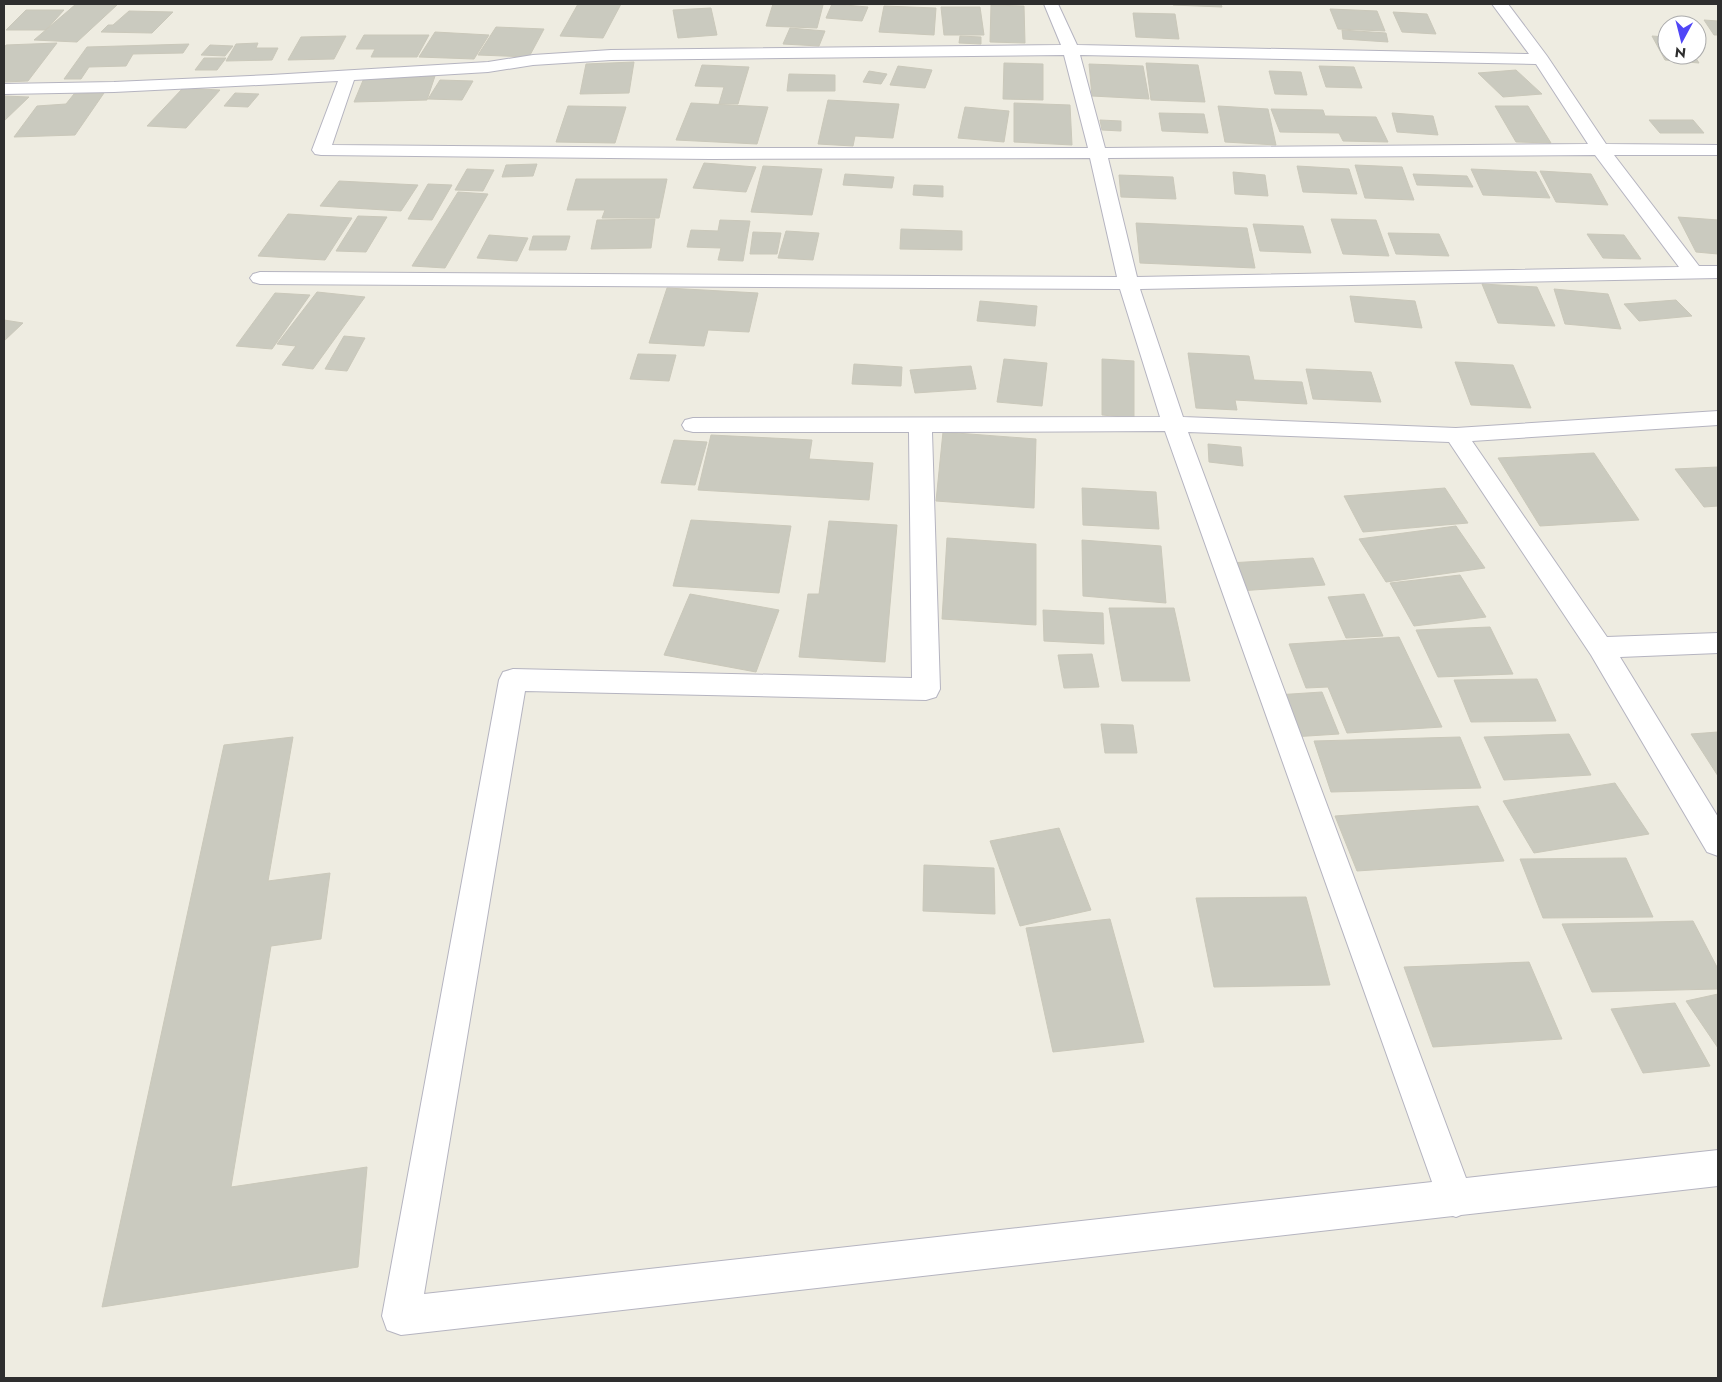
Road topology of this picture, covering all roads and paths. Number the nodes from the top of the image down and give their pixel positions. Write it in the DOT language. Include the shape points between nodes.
graph roads {
  1 [pos="1051,4"];
  2 [pos="1500,4"];
  3 [pos="1071,50"];
  4 [pos="1541,59"];
  5 [pos="348,75"];
  6 [pos="4,89"];
  7 [pos="1600,149"];
  8 [pos="1718,150"];
  9 [pos="1098,153"];
  10 [pos="1693,272"];
  11 [pos="1718,272"];
  12 [pos="260,278"];
  13 [pos="1128,283"];
  14 [pos="1718,418"];
  15 [pos="920,424"];
  16 [pos="1174,424"];
  17 [pos="693,425"];
  18 [pos="1456,435"];
  19 [pos="1718,643"];
  20 [pos="1600,648"];
  21 [pos="1718,843"];
  22 [pos="1718,1168"];
  23 [pos="1456,1199"];
  1 -- 3 [label="street"];
  2 -- 4 [label="street"];
  3 -- 4 [label="street"];
  3 -- 5 [label="street" via="611,56"];
  3 -- 9 [label="street"];
  4 -- 7 [label="street"];
  5 -- 6 [label="street"];
  5 -- 9 [label="street" via="321,150 655,154"];
  7 -- 8 [label="street"];
  7 -- 9 [label="street"];
  7 -- 10 [label="street"];
  9 -- 13 [label="street"];
  10 -- 11 [label="street"];
  10 -- 13 [label="street"];
  12 -- 13 [label="street"];
  13 -- 16 [label="street"];
  14 -- 18 [label="street"];
  15 -- 16 [label="street"];
  15 -- 17 [label="street"];
  15 -- 23 [label="street" via="926,689 513,680 401,1316"];
  16 -- 18 [label="street"];
  16 -- 23 [label="street"];
  18 -- 20 [label="street"];
  19 -- 20 [label="street"];
  20 -- 21 [label="street"];
  22 -- 23 [label="street"];
}
